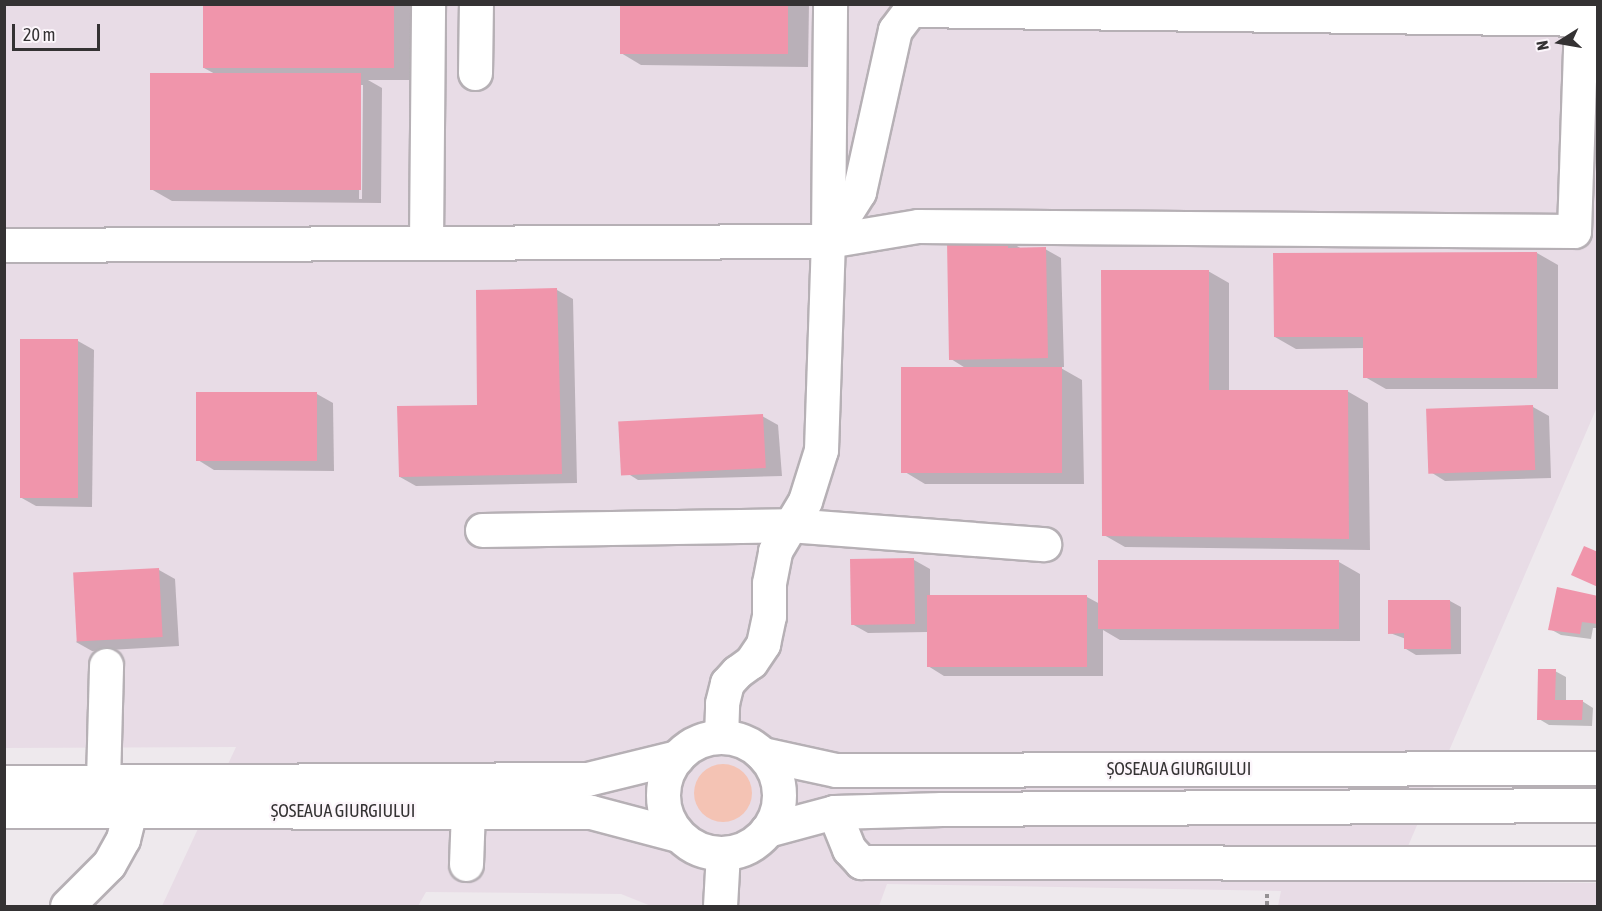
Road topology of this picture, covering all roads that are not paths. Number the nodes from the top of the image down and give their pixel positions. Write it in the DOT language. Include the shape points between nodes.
graph roads {
  1 [pos="428,4"];
  2 [pos="476,4"];
  3 [pos="830,4"];
  4 [pos="1589,19"];
  5 [pos="475,73"];
  6 [pos="828,241"];
  7 [pos="426,243"];
  8 [pos="4,245"];
  9 [pos="789,525"];
  10 [pos="482,530"];
  11 [pos="1044,544"];
  12 [pos="106,665"];
  13 [pos="720,737"];
  14 [pos="762,754"];
  15 [pos="677,757"];
  16 [pos="1598,768"];
  17 [pos="4,782"];
  18 [pos="103,782"];
  19 [pos="1598,805"];
  20 [pos="468,810"];
  21 [pos="4,811"];
  22 [pos="130,811"];
  23 [pos="834,812"];
  24 [pos="767,830"];
  25 [pos="678,835"];
  26 [pos="723,853"];
  27 [pos="1598,863"];
  28 [pos="466,864"];
  29 [pos="67,906"];
  30 [pos="720,906"];
  1 -- 7 [label="main road"];
  2 -- 5 [label="main road"];
  3 -- 6 [label="main road"];
  4 -- 6 [label="main road" via="910,10 895,30 860,192"];
  4 -- 6 [label="main road" via="1574,231 918,226"];
  6 -- 7 [label="main road"];
  6 -- 9 [label="main road" via="821,450 805,501"];
  7 -- 8 [label="main road"];
  9 -- 10 [label="main road"];
  9 -- 11 [label="main road"];
  9 -- 13 [label="main road" via="775,551 763,644 751,662 727,683"];
  12 -- 18 [label="main road"];
  13 -- 14 [label="main road, ȘOSEAUA GIURGIULUI" via="743,741"];
  13 -- 15 [label="main road, ȘOSEAUA GIURGIULUI" via="697,742"];
  14 -- 16 [label="main road, ȘOSEAUA GIURGIULUI" via="836,770"];
  14 -- 24 [label="main road" via="775,775 778,799"];
  15 -- 18 [label="main road, ȘOSEAUA GIURGIULUI" via="587,779"];
  15 -- 25 [label="main road" via="667,772 663,805"];
  17 -- 18 [label="main road, ȘOSEAUA GIURGIULUI"];
  19 -- 23 [label="main road"];
  20 -- 22 [label="main road, ȘOSEAUA GIURGIULUI"];
  20 -- 25 [label="main road, ȘOSEAUA GIURGIULUI" via="591,812"];
  20 -- 28 [label="main road"];
  21 -- 22 [label="main road, ȘOSEAUA GIURGIULUI"];
  22 -- 29 [label="main road" via="123,839 110,864"];
  23 -- 24 [label="main road"];
  23 -- 27 [label="main road" via="849,849 861,862"];
  24 -- 26 [label="main road" via="750,845"];
  25 -- 26 [label="main road, ȘOSEAUA GIURGIULUI" via="697,848"];
  26 -- 30 [label="main road"];
}
